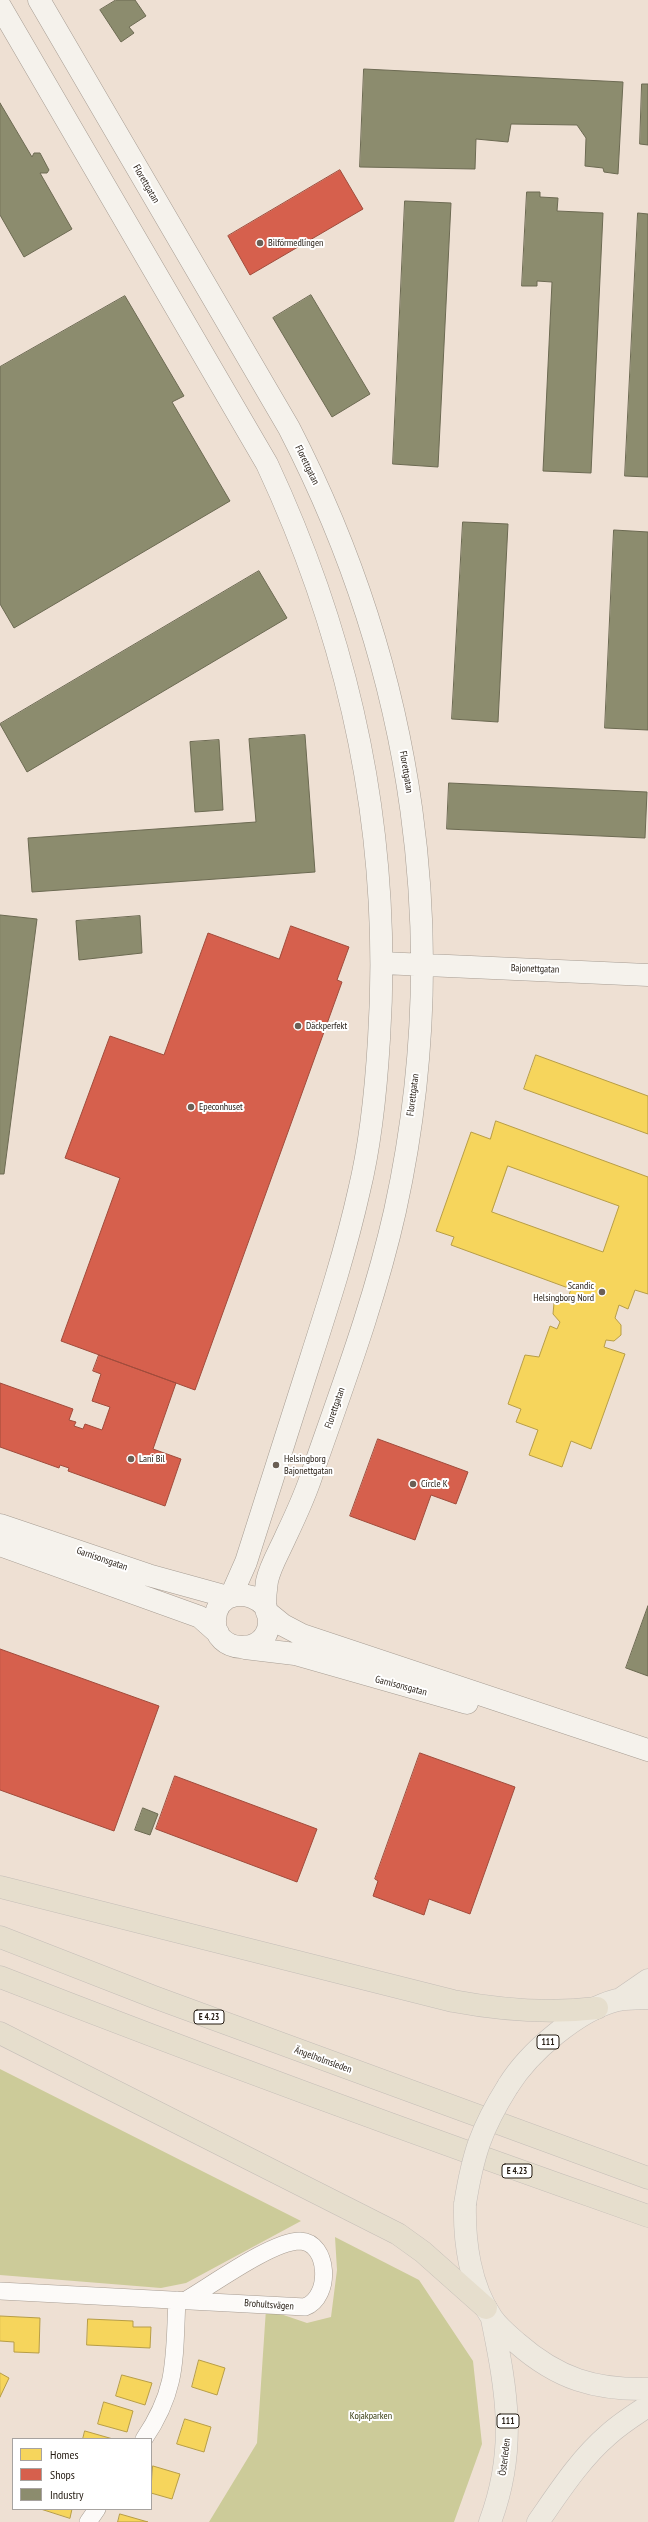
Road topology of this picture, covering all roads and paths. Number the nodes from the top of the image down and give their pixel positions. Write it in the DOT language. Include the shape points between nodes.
graph roads {
  1 [pos="39,0"];
  2 [pos="0,6"];
  3 [pos="382,963"];
  4 [pos="422,964"];
  5 [pos="648,975"];
  6 [pos="0,1525"];
  7 [pos="0,1545"];
  8 [pos="230,1597"];
  9 [pos="266,1610"];
  10 [pos="218,1633"];
  11 [pos="245,1648"];
  12 [pos="559,1719"];
  13 [pos="648,1750"];
  14 [pos="0,1887"];
  15 [pos="0,1938"];
  16 [pos="0,1977"];
  17 [pos="648,1980"];
  18 [pos="648,1998"];
  19 [pos="618,2000"];
  20 [pos="597,2008"];
  21 [pos="0,2033"];
  22 [pos="648,2178"];
  23 [pos="648,2216"];
  24 [pos="0,2291"];
  25 [pos="182,2300"];
  26 [pos="489,2314"];
  27 [pos="648,2389"];
  28 [pos="648,2406"];
  29 [pos="145,2438"];
  30 [pos="96,2510"];
  31 [pos="88,2522"];
  32 [pos="490,2522"];
  33 [pos="538,2522"];
  1 -- 4 [label="street, Florettgatan" via="289,428 333,519 379,654 399,729 419,871"];
  2 -- 3 [label="street" via="254,438 297,532 321,597 358,728 378,857"];
  3 -- 4 [label="street, Bajonettgatan"];
  3 -- 8 [label="street" via="377,1070 359,1192 332,1291 246,1562"];
  4 -- 5 [label="street, Bajonettgatan"];
  4 -- 9 [label="street, Florettgatan" via="416,1080 403,1172 394,1213 372,1301 338,1401 310,1480 267,1579"];
  6 -- 8 [label="street, Garnisonsgatan" via="148,1575"];
  7 -- 10 [label="street, Garnisonsgatan" via="200,1617"];
  8 -- 9 [label="street, Garnisonsgatan" via="246,1594 254,1597"];
  8 -- 10 [label="street" via="220,1605 215,1616"];
  9 -- 11 [label="street" via="269,1624 264,1637 253,1646"];
  9 -- 12 [label="street, Garnisonsgatan" via="283,1625 302,1635"];
  10 -- 11 [label="street, Garnisonsgatan" via="230,1645"];
  11 -- 12 [label="street, Garnisonsgatan" via="294,1654 489,1708"];
  12 -- 13 [label="street, Garnisonsgatan"];
  14 -- 20 [label="highway" via="453,2001 521,2011 566,2012"];
  15 -- 22 [label="highway, Ängelholmsleden / E 4.23"];
  16 -- 23 [label="highway, E 4.23" via="205,2057"];
  17 -- 19 [label="main road, 111"];
  18 -- 19 [label="main road"];
  19 -- 20 [label="main road, 111"];
  20 -- 26 [label="main road, 111, bridge" via="553,2037 527,2062 508,2086 485,2125 474,2151 464,2224 472,2272"];
  21 -- 26 [label="highway" via="398,2234 424,2252"];
  24 -- 25 [label="street, Brohultsvägen"];
  25 -- 25 [label="street, Brohultsvägen" via="273,2249 292,2242 303,2241 311,2244 324,2270 318,2296 313,2303 305,2307"];
  25 -- 29 [label="street" via="170,2389"];
  26 -- 27 [label="main road" via="530,2354 555,2372 595,2385"];
  26 -- 32 [label="main road, Österleden / 111" via="504,2381 508,2445 503,2478"];
  28 -- 33 [label="main road" via="608,2435 592,2451"];
  30 -- 31 [label="street"];
}
